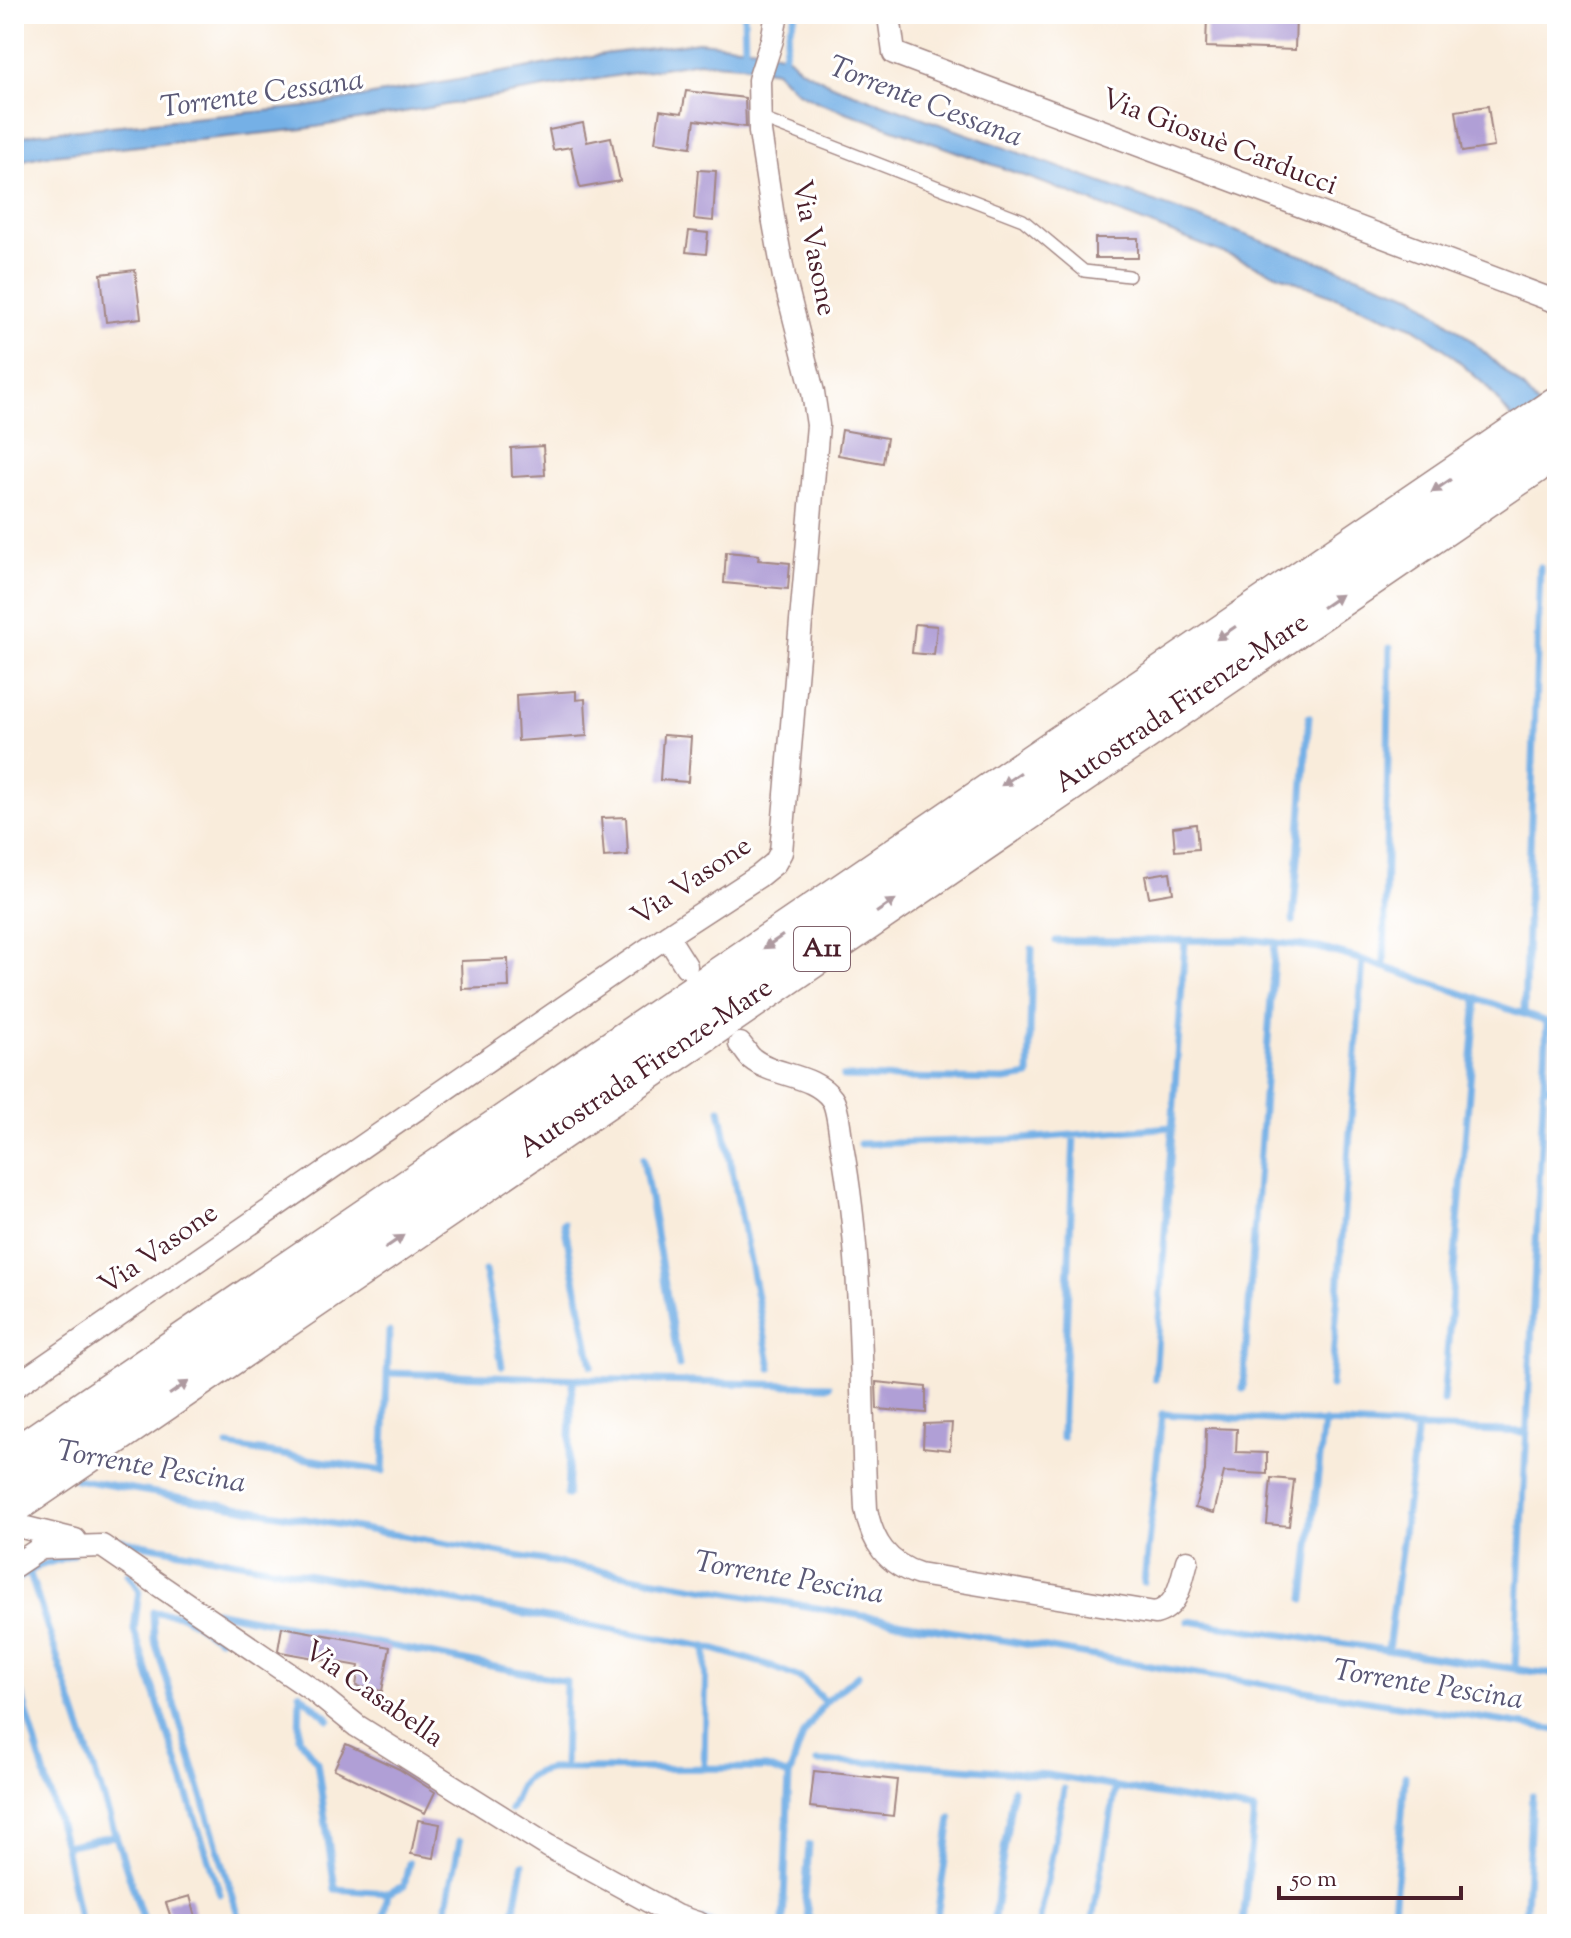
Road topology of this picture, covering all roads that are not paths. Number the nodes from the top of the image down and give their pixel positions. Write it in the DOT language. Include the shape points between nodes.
graph roads {
  1 [pos="777,14"];
  2 [pos="889,16"];
  3 [pos="760,118"];
  4 [pos="1129,276"];
  5 [pos="1557,302"];
  6 [pos="1540,435"];
  7 [pos="667,936"];
  8 [pos="686,966"];
  9 [pos="740,1044"];
  10 [pos="14,1387"];
  11 [pos="104,1419"];
  12 [pos="14,1459"];
  13 [pos="14,1503"];
  14 [pos="14,1525"];
  15 [pos="102,1546"];
  16 [pos="1187,1561"];
  17 [pos="14,1566"];
  18 [pos="700,1924"];
  1 -- 3 [label="street, Via Vasone" via="759,80"];
  2 -- 5 [label="street, Via Giosuè Carducci" via="894,53"];
  3 -- 4 [label="lane" via="1023,220 1084,271"];
  3 -- 7 [label="street, Via Vasone" via="784,277 818,425 781,852 767,870"];
  6 -- 11 [label="highway, Autostrada Firenze-Mare / A11"];
  7 -- 8 [label="street"];
  7 -- 10 [label="street, Via Vasone"];
  9 -- 16 [label="street" via="751,1058 822,1089 834,1101 858,1273 866,1509 881,1549 919,1574 1155,1613 1173,1602"];
  11 -- 12 [label="highway, Autostrada Firenze-Mare / A11"];
  11 -- 13 [label="highway, Autostrada Firenze-Mare / A11"];
  14 -- 15 [label="street"];
  15 -- 17 [label="street" via="41,1548"];
  15 -- 18 [label="street, Via Casabella" via="370,1734 548,1846"];
}
